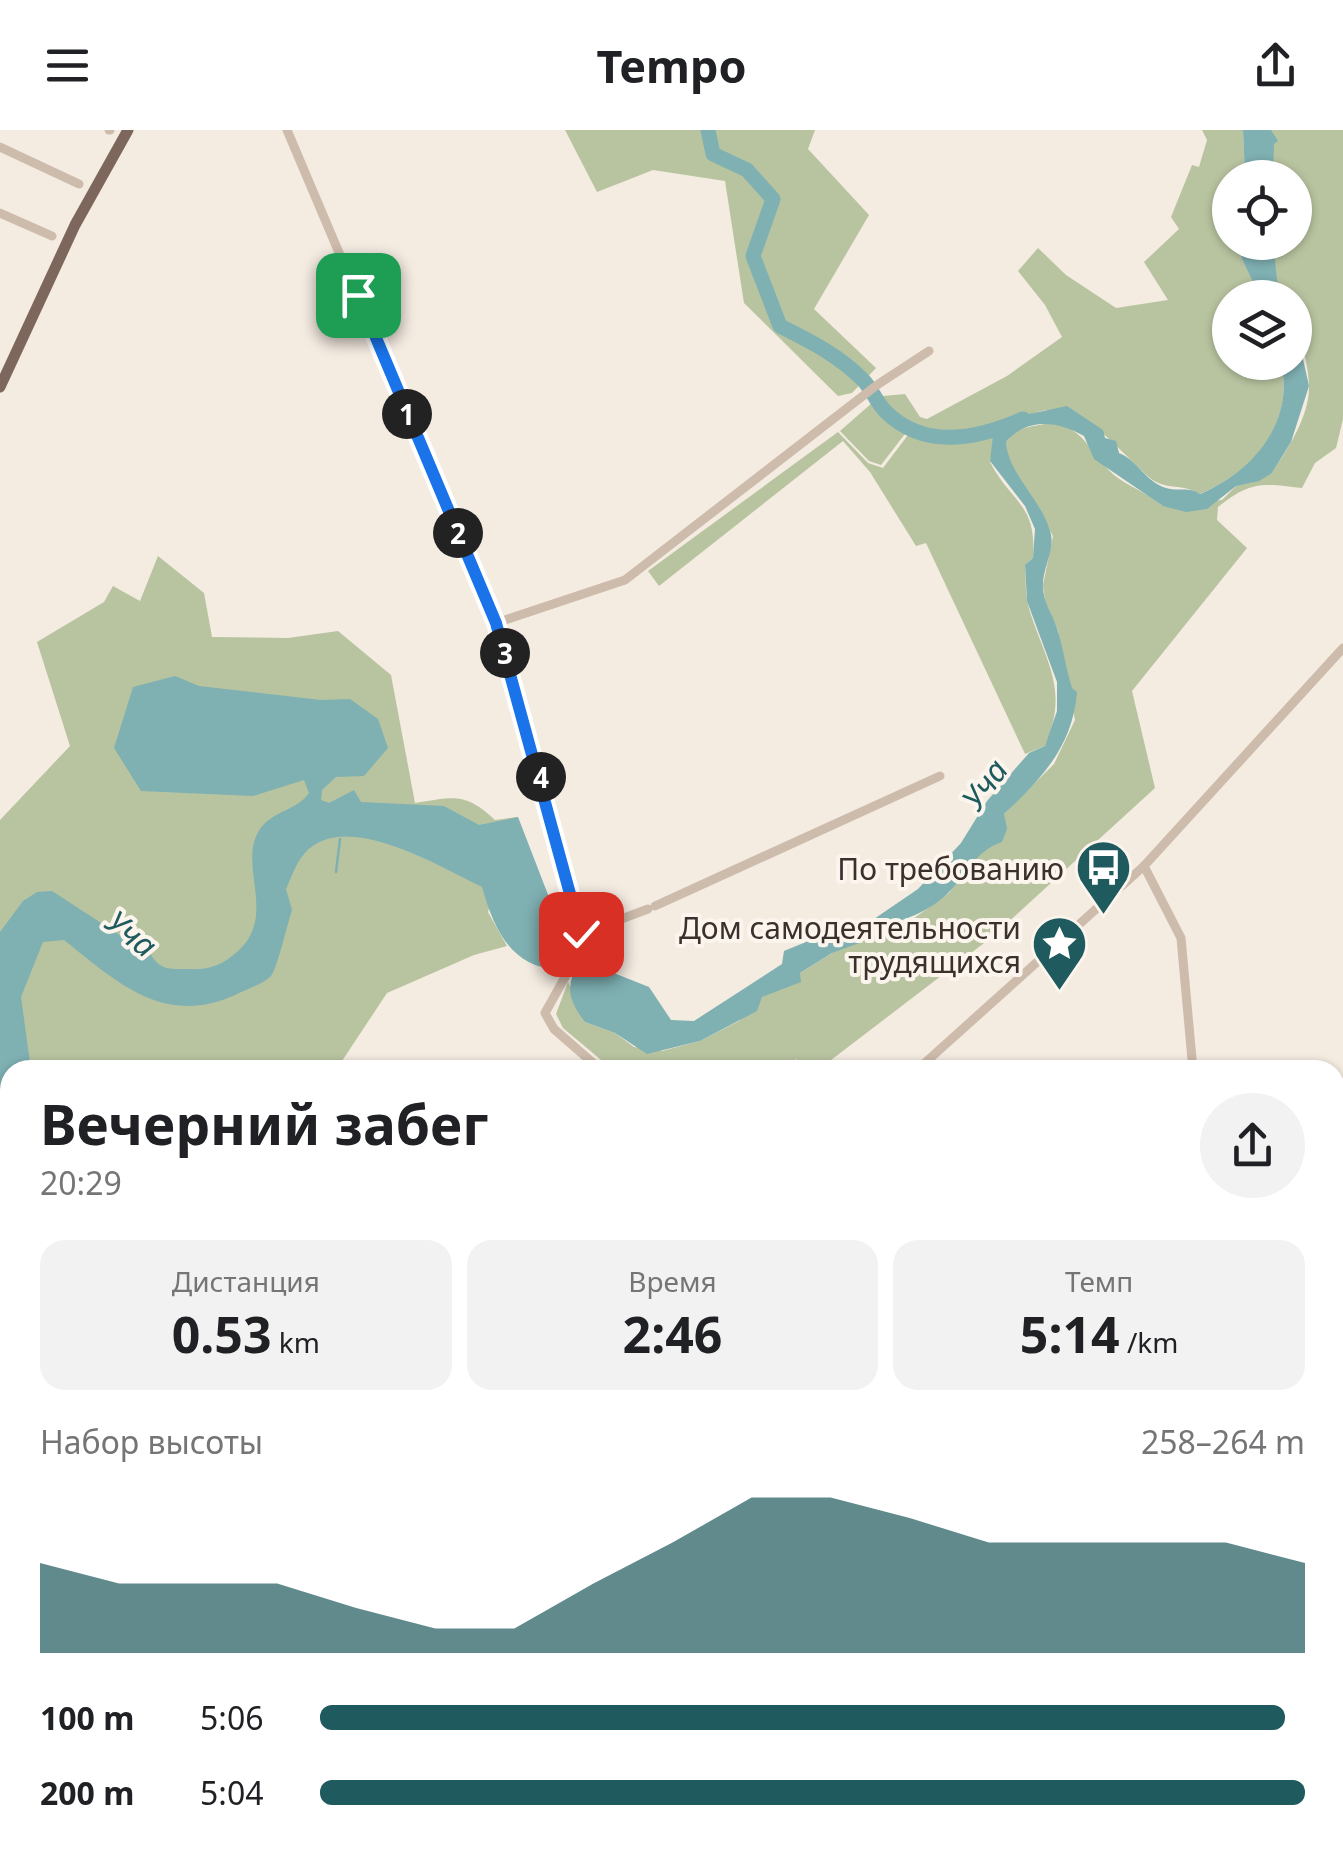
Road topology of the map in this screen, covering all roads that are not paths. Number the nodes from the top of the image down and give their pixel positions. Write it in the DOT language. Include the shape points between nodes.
graph roads {
  1 [pos="128,130"];
  2 [pos="287,130"];
  3 [pos="0,147"];
  4 [pos="78,184"];
  5 [pos="0,213"];
  6 [pos="52,236"];
  7 [pos="930,351"];
  8 [pos="4,364"];
  9 [pos="0,387"];
  10 [pos="496,623"];
  11 [pos="1343,648"];
  12 [pos="940,776"];
  13 [pos="1144,866"];
  14 [pos="581,934"];
  15 [pos="590,1060"];
  16 [pos="928,1060"];
  17 [pos="1192,1060"];
  1 -- 8 [label="main road"];
  2 -- 10 [label="street"];
  3 -- 4 [label="street"];
  5 -- 6 [label="street"];
  7 -- 10 [label="street" via="872,388 625,580"];
  8 -- 9 [label="main road"];
  10 -- 14 [label="street"];
  11 -- 13 [label="street"];
  12 -- 14 [label="street"];
  13 -- 16 [label="street"];
  13 -- 17 [label="street" via="1180,938"];
  14 -- 15 [label="street" via="579,952 545,1013"];
}
